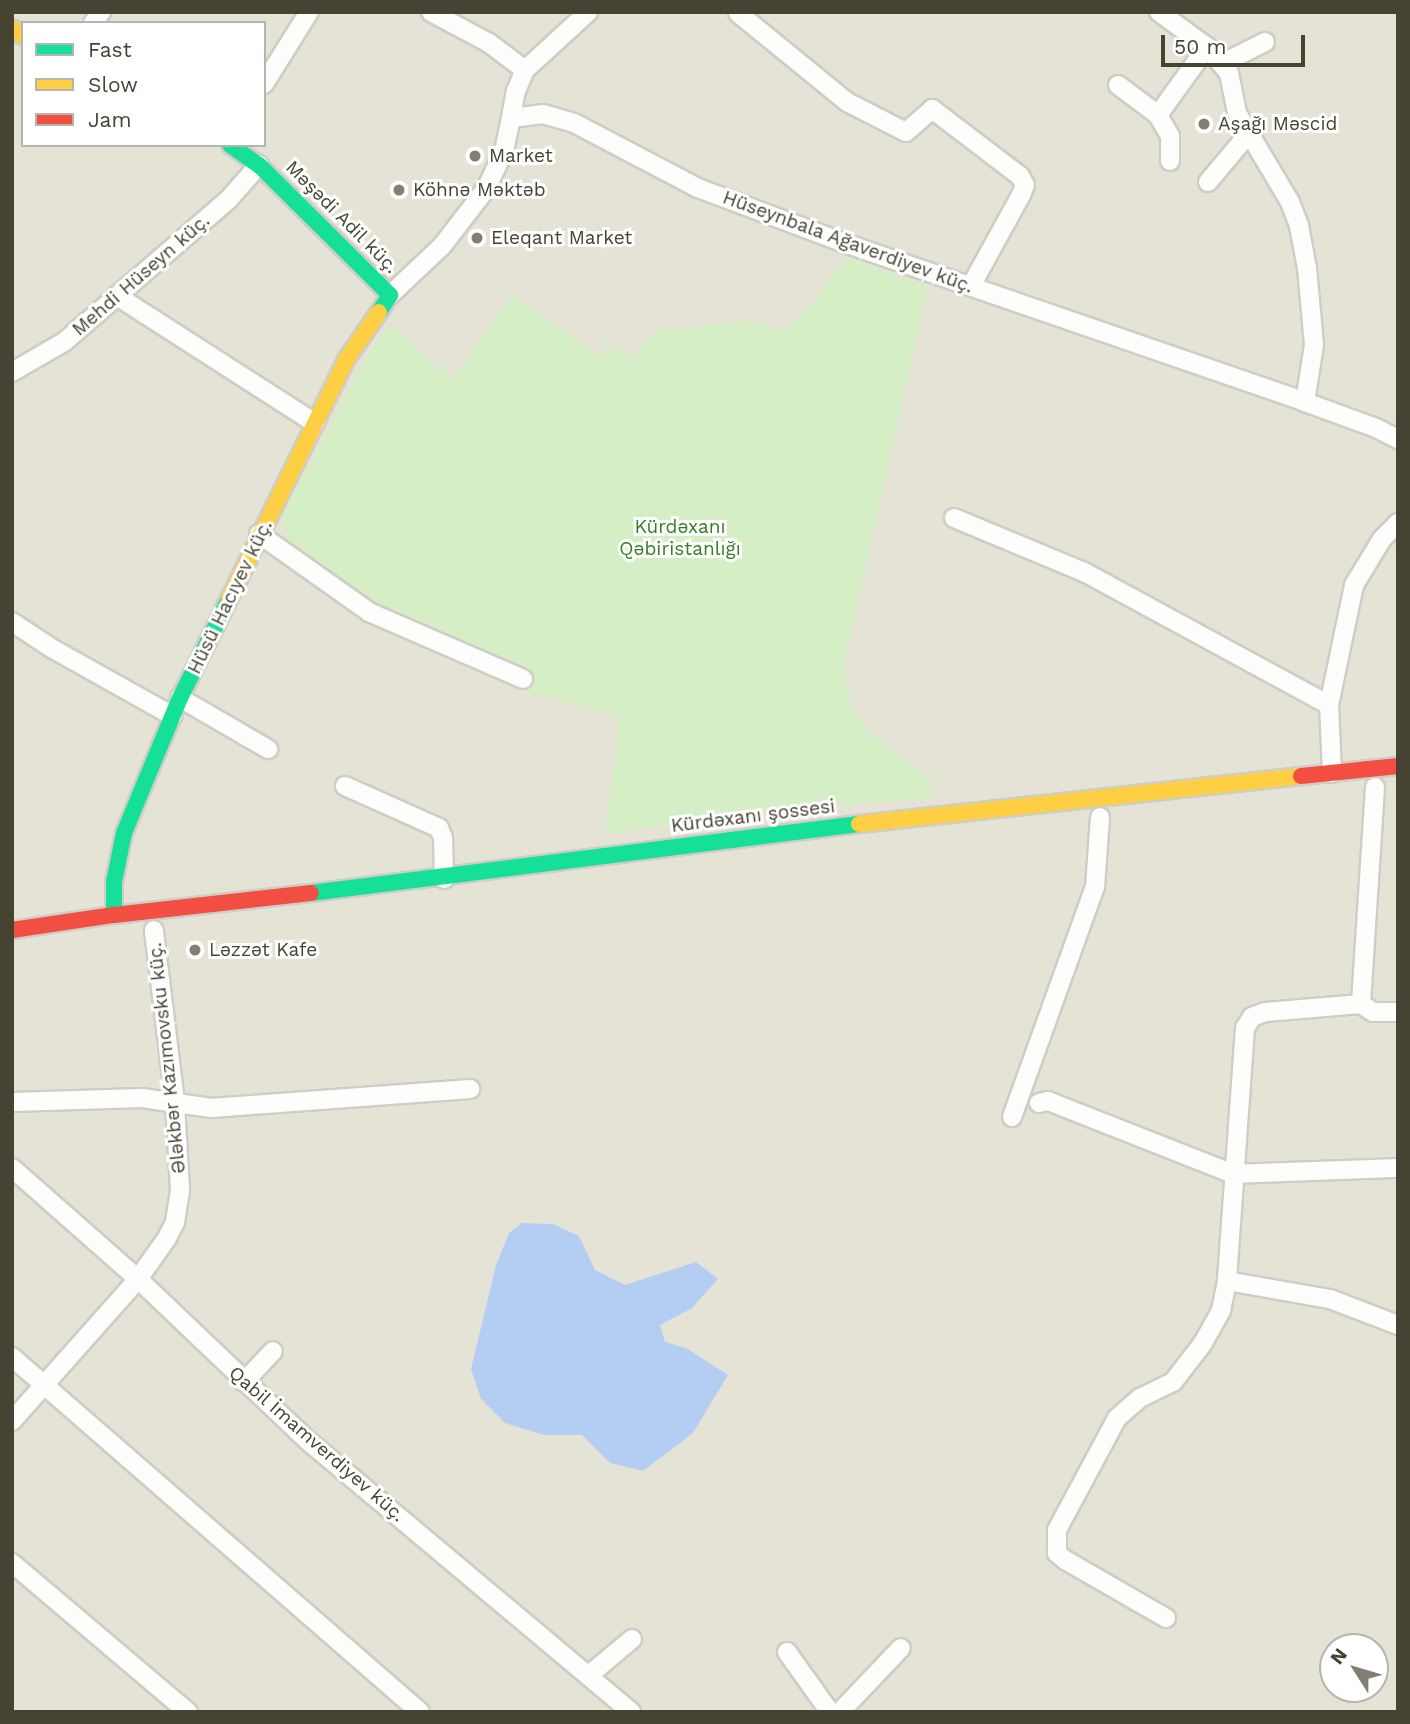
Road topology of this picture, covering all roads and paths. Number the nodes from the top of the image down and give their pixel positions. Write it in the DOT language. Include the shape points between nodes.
graph roads {
  1 [pos="309,12"];
  2 [pos="431,12"];
  3 [pos="588,12"];
  4 [pos="1159,12"];
  5 [pos="738,13"];
  6 [pos="1265,41"];
  7 [pos="1207,47"];
  8 [pos="1223,63"];
  9 [pos="525,70"];
  10 [pos="266,81"];
  11 [pos="1118,85"];
  12 [pos="1158,115"];
  13 [pos="511,118"];
  14 [pos="1250,132"];
  15 [pos="233,147"];
  16 [pos="1170,161"];
  17 [pos="259,165"];
  18 [pos="1209,182"];
  19 [pos="971,286"];
  20 [pos="390,295"];
  21 [pos="117,296"];
  22 [pos="12,372"];
  23 [pos="1305,402"];
  24 [pos="315,423"];
  25 [pos="1398,439"];
  26 [pos="954,519"];
  27 [pos="1398,523"];
  28 [pos="260,534"];
  29 [pos="12,622"];
  30 [pos="523,679"];
  31 [pos="180,698"];
  32 [pos="1329,705"];
  33 [pos="173,716"];
  34 [pos="268,749"];
  35 [pos="1398,766"];
  36 [pos="1332,773"];
  37 [pos="345,786"];
  38 [pos="1374,787"];
  39 [pos="1100,817"];
  40 [pos="745,836"];
  41 [pos="747,855"];
  42 [pos="444,879"];
  43 [pos="114,915"];
  44 [pos="12,930"];
  45 [pos="154,930"];
  46 [pos="117,934"];
  47 [pos="1361,1004"];
  48 [pos="1398,1012"];
  49 [pos="470,1089"];
  50 [pos="12,1102"];
  51 [pos="175,1102"];
  52 [pos="1039,1103"];
  53 [pos="1012,1117"];
  54 [pos="12,1168"];
  55 [pos="1398,1168"];
  56 [pos="1233,1174"];
  57 [pos="138,1279"];
  58 [pos="1227,1281"];
  59 [pos="1398,1325"];
  60 [pos="273,1351"];
  61 [pos="12,1357"];
  62 [pos="244,1382"];
  63 [pos="44,1385"];
  64 [pos="12,1421"];
  65 [pos="12,1563"];
  66 [pos="1166,1618"];
  67 [pos="632,1639"];
  68 [pos="901,1648"];
  69 [pos="787,1652"];
  70 [pos="589,1675"];
  71 [pos="188,1712"];
  72 [pos="420,1712"];
  73 [pos="631,1712"];
  74 [pos="830,1712"];
  75 [pos="839,1712"];
  1 -- 10 [label="street"];
  2 -- 9 [label="street" via="489,43"];
  3 -- 9 [label="street"];
  4 -- 7 [label="street"];
  5 -- 19 [label="street" via="847,102 906,132 932,109 1020,176 1025,185 1021,195"];
  6 -- 8 [label="street"];
  7 -- 8 [label="street"];
  7 -- 12 [label="street"];
  8 -- 14 [label="street" via="1237,113"];
  9 -- 13 [label="street"];
  11 -- 12 [label="street"];
  12 -- 16 [label="street" via="1170,136"];
  13 -- 19 [label="street, Hüseynbala Ağaverdiyev küç." via="558,117 698,188"];
  13 -- 20 [label="street" via="504,151 486,189 442,246"];
  14 -- 18 [label="street"];
  14 -- 23 [label="street" via="1299,226 1314,345"];
  15 -- 17 [label="main road, Məşədi Adil küç."];
  17 -- 20 [label="main road, Məşədi Adil küç."];
  17 -- 21 [label="street, Mehdi Hüseyn küç." via="228,200"];
  19 -- 23 [label="street, Hüseynbala Ağaverdiyev küç."];
  20 -- 24 [label="main road, Hüsü Hacıyev küç." via="346,360"];
  21 -- 22 [label="street, Mehdi Hüseyn küç." via="64,342"];
  21 -- 24 [label="street"];
  23 -- 25 [label="street, Hüseynbala Ağaverdiyev küç."];
  24 -- 28 [label="main road, Hüsü Hacıyev küç."];
  26 -- 32 [label="street" via="1084,572"];
  27 -- 32 [label="street" via="1382,539 1354,585"];
  28 -- 30 [label="street" via="369,612"];
  28 -- 31 [label="main road, Hüsü Hacıyev küç."];
  29 -- 33 [label="street"];
  31 -- 33 [label="main road, Hüsü Hacıyev küç."];
  31 -- 34 [label="street"];
  32 -- 36 [label="street"];
  33 -- 43 [label="main road, Hüsü Hacıyev küç." via="124,833 114,882"];
  35 -- 36 [label="main road, Kürdəxanı şossesi"];
  36 -- 40 [label="main road, Kürdəxanı şossesi"];
  37 -- 42 [label="street" via="439,828"];
  38 -- 47 [label="street"];
  39 -- 53 [label="street" via="1095,887"];
  40 -- 41 [label="main road"];
  40 -- 42 [label="main road, Kürdəxanı şossesi"];
  42 -- 43 [label="main road, Kürdəxanı şossesi"];
  43 -- 44 [label="main road, Kürdəxanı şossesi"];
  43 -- 46 [label="main road, Hüsü Hacıyev küç."];
  45 -- 51 [label="street, Ələkbər Kazımovsku küç."];
  47 -- 48 [label="street" via="1373,1012"];
  47 -- 56 [label="street" via="1252,1017 1245,1028"];
  49 -- 51 [label="street" via="211,1108"];
  50 -- 51 [label="street" via="142,1098"];
  51 -- 57 [label="street, Ələkbər Kazımovsku küç." via="178,1209 167,1238"];
  52 -- 56 [label="street" via="1048,1101"];
  54 -- 57 [label="street, Qabil İmamverdiyev küç."];
  55 -- 56 [label="street"];
  56 -- 58 [label="street"];
  57 -- 62 [label="street, Qabil İmamverdiyev küç."];
  57 -- 63 [label="street, Ələkbər Kazımovsku küç."];
  58 -- 59 [label="street" via="1330,1299"];
  58 -- 66 [label="street" via="1220,1310 1203,1343 1173,1382 1140,1398 1117,1418 1057,1530 1057,1553 1065,1560"];
  60 -- 62 [label="street"];
  61 -- 63 [label="street"];
  62 -- 70 [label="street, Qabil İmamverdiyev küç."];
  63 -- 64 [label="street, Ələkbər Kazımovsku küç."];
  63 -- 72 [label="street"];
  65 -- 71 [label="street"];
  67 -- 70 [label="street"];
  68 -- 75 [label="street"];
  69 -- 74 [label="street"];
  70 -- 73 [label="street, Qabil İmamverdiyev küç."];
}
